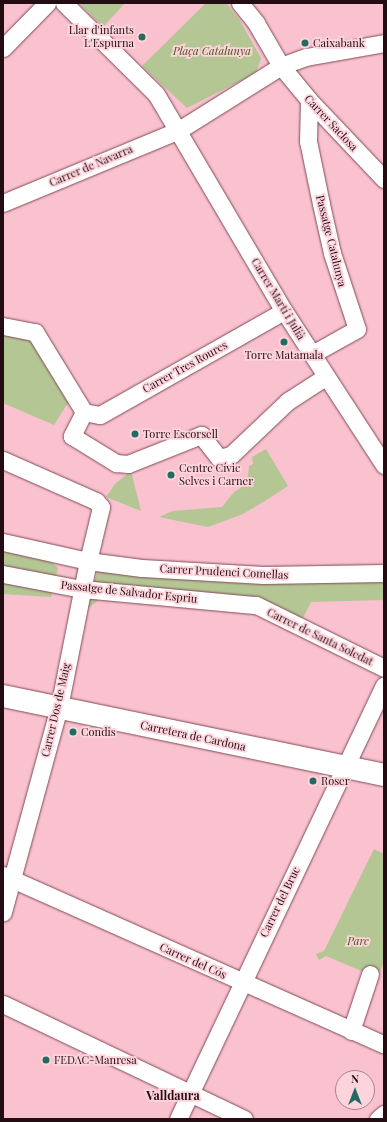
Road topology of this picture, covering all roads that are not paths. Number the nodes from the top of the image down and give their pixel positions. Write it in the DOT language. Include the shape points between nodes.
graph roads {
  1 [pos="47,3"];
  2 [pos="64,3"];
  3 [pos="240,3"];
  4 [pos="384,43"];
  5 [pos="3,48"];
  6 [pos="281,66"];
  7 [pos="309,100"];
  8 [pos="179,130"];
  9 [pos="384,179"];
  10 [pos="3,203"];
  11 [pos="284,311"];
  12 [pos="3,326"];
  13 [pos="312,354"];
  14 [pos="325,377"];
  15 [pos="84,412"];
  16 [pos="3,460"];
  17 [pos="384,465"];
  18 [pos="3,542"];
  19 [pos="88,560"];
  20 [pos="384,572"];
  21 [pos="3,574"];
  22 [pos="82,589"];
  23 [pos="256,605"];
  24 [pos="384,668"];
  25 [pos="384,686"];
  26 [pos="3,696"];
  27 [pos="59,707"];
  28 [pos="345,767"];
  29 [pos="384,775"];
  30 [pos="8,877"];
  31 [pos="3,912"];
  32 [pos="370,974"];
  33 [pos="242,983"];
  34 [pos="3,1004"];
  35 [pos="351,1031"];
  36 [pos="384,1045"];
  37 [pos="190,1093"];
  38 [pos="384,1114"];
  39 [pos="178,1119"];
  40 [pos="244,1119"];
  41 [pos="378,1119"];
  1 -- 5 [label="street"];
  2 -- 8 [label="street, Carrer Martí i Julià" via="156,94"];
  3 -- 6 [label="street, Carrer Saclosa" via="256,23"];
  4 -- 6 [label="street" via="306,57"];
  6 -- 7 [label="street, Carrer Saclosa"];
  6 -- 8 [label="street"];
  7 -- 9 [label="street, Carrer Saclosa"];
  7 -- 13 [label="street, Passatge Catalunya" via="308,141 321,204 332,253 357,329"];
  8 -- 10 [label="street, Carrer de Navarra"];
  8 -- 11 [label="street, Carrer Martí i Julià"];
  11 -- 13 [label="street, Carrer Martí i Julià"];
  11 -- 15 [label="street, Carrer Tres Roures" via="100,415"];
  12 -- 15 [label="street" via="35,332"];
  13 -- 14 [label="street, Carrer Martí i Julià"];
  14 -- 15 [label="street" via="288,401 231,455 219,458 201,435 128,464 116,463 72,436"];
  14 -- 17 [label="street, Carrer Martí i Julià"];
  16 -- 19 [label="street, Carrer Dos de Maig" via="96,501 101,507"];
  18 -- 19 [label="street, Carrer Prudenci Comellas"];
  19 -- 20 [label="street, Carrer Prudenci Comellas" via="142,568 263,575"];
  19 -- 22 [label="street, Carrer Dos de Maig"];
  21 -- 22 [label="street, Passatge de Salvador Espriu"];
  22 -- 23 [label="street, Passatge de Salvador Espriu"];
  22 -- 27 [label="street, Carrer Dos de Maig"];
  23 -- 24 [label="street, Carrer de Santa Soledat"];
  25 -- 28 [label="street, Carrer del Bruc"];
  26 -- 27 [label="main road, Carretera de Cardona"];
  27 -- 28 [label="main road, Carretera de Cardona"];
  27 -- 30 [label="street, Carrer Dos de Maig"];
  28 -- 29 [label="main road, Carretera de Cardona"];
  28 -- 33 [label="street, Carrer del Bruc"];
  30 -- 31 [label="street, Carrer Dos de Maig"];
  30 -- 33 [label="street, Carrer del Cós"];
  32 -- 35 [label="street"];
  33 -- 35 [label="street, Carrer del Cós"];
  33 -- 37 [label="street, Carrer del Bruc"];
  34 -- 37 [label="street"];
  35 -- 36 [label="street, Carrer del Cós"];
  37 -- 39 [label="street, Carrer del Bruc"];
  37 -- 40 [label="street"];
  38 -- 41 [label="street"];
}
